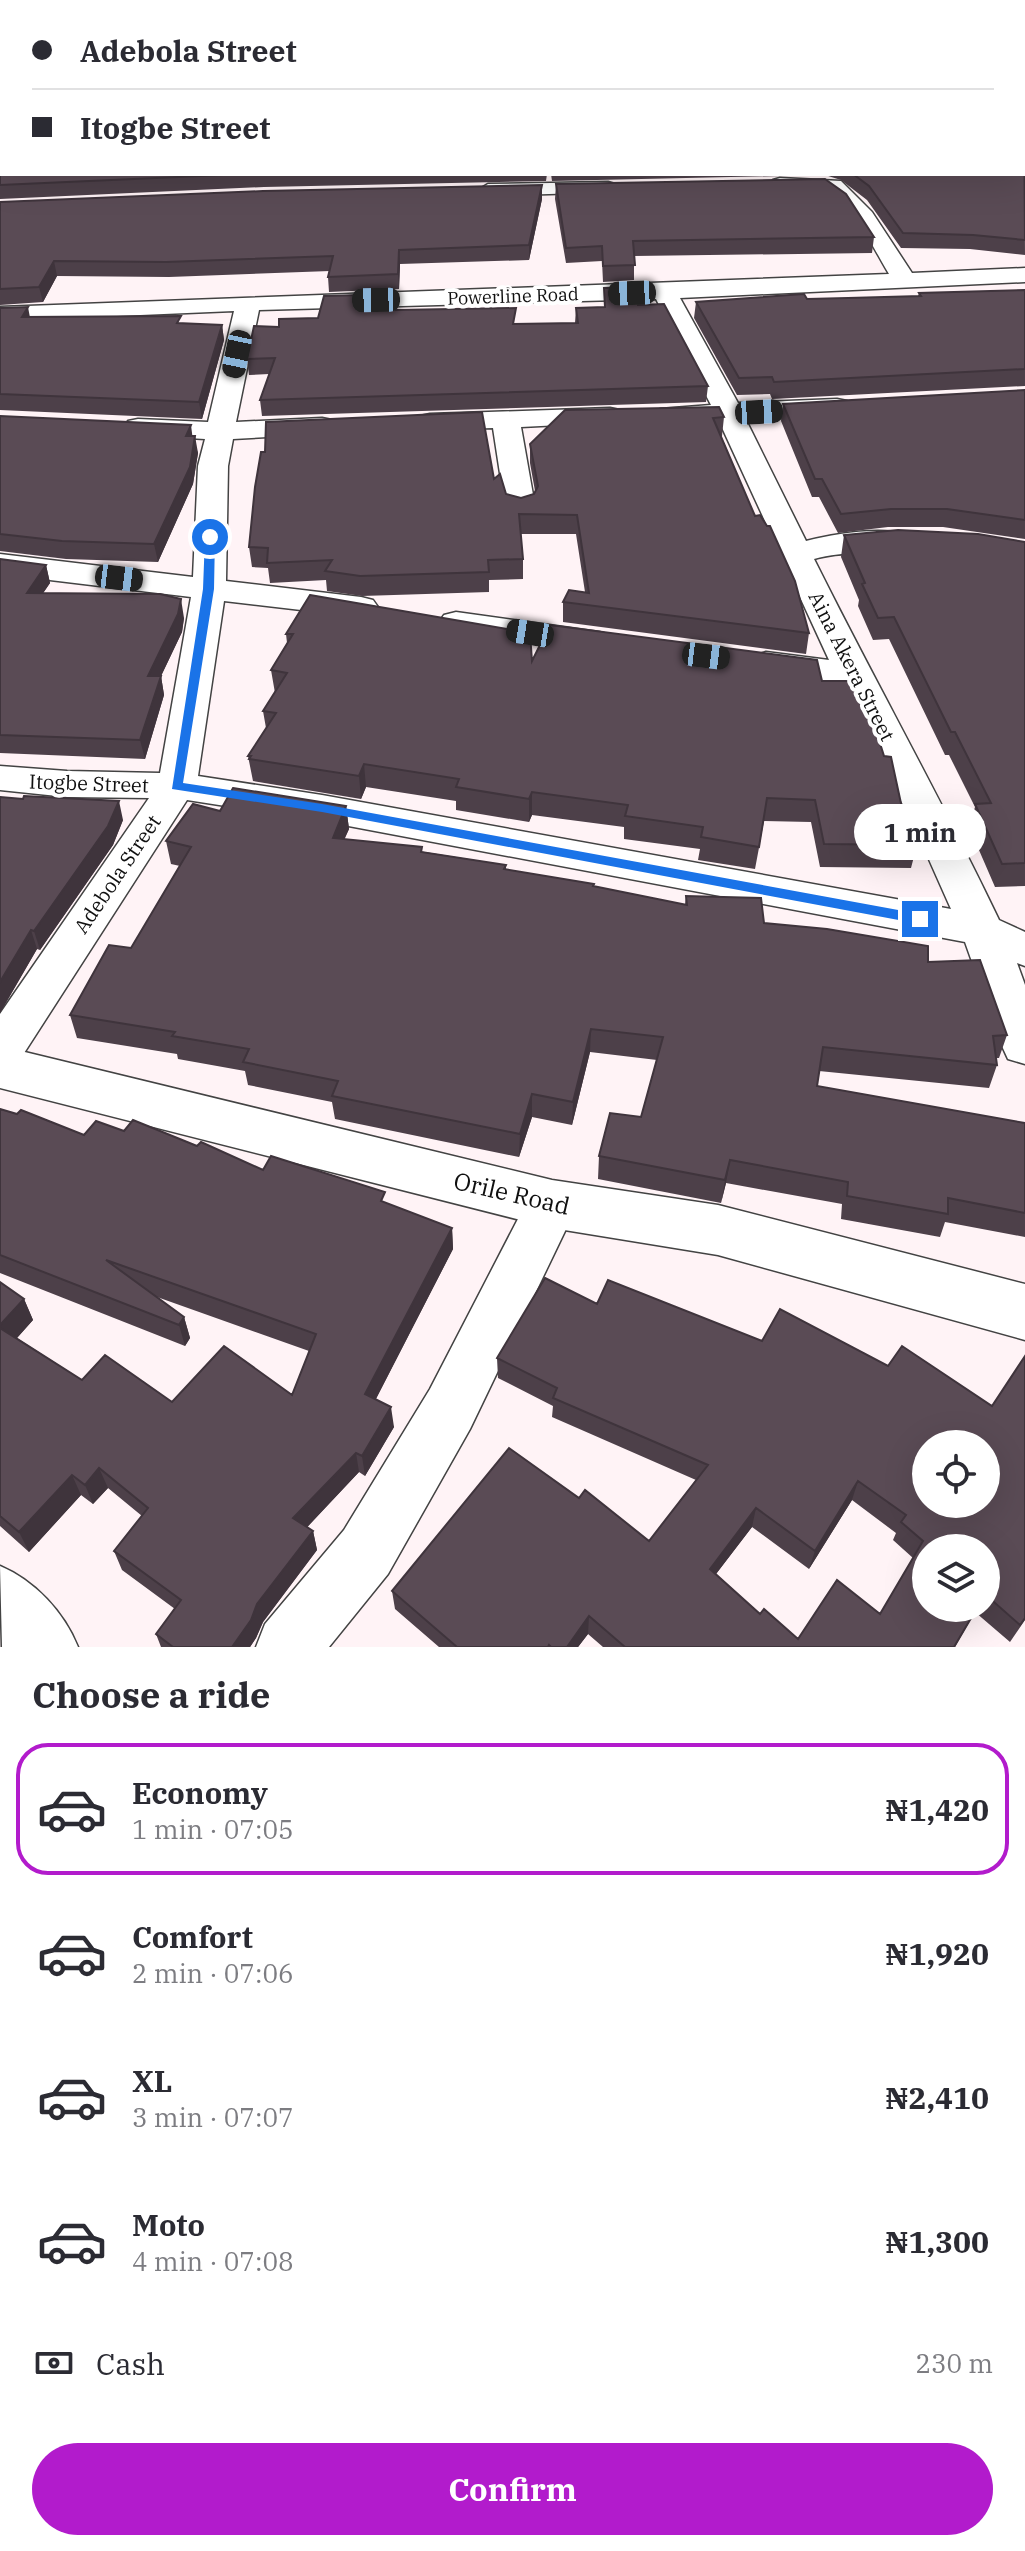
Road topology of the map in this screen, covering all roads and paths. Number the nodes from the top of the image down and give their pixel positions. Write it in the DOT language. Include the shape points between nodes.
graph roads {
  1 [pos="759,185"];
  2 [pos="636,187"];
  3 [pos="466,191"];
  4 [pos="1025,275"];
  5 [pos="904,280"];
  6 [pos="664,292"];
  7 [pos="248,303"];
  8 [pos="0,314"];
  9 [pos="871,405"];
  10 [pos="729,413"];
  11 [pos="505,418"];
  12 [pos="410,423"];
  13 [pos="109,425"];
  14 [pos="347,425"];
  15 [pos="220,431"];
  16 [pos="520,506"];
  17 [pos="934,539"];
  18 [pos="797,554"];
  19 [pos="0,564"];
  20 [pos="209,589"];
  21 [pos="636,647"];
  22 [pos="729,659"];
  23 [pos="853,674"];
  24 [pos="0,778"];
  25 [pos="177,786"];
  26 [pos="982,930"];
  27 [pos="1025,950"];
  28 [pos="1025,1046"];
  29 [pos="0,1051"];
  30 [pos="0,1067"];
  31 [pos="552,1204"];
  32 [pos="1025,1312"];
  33 [pos="0,1598"];
  34 [pos="46,1647"];
  35 [pos="288,1647"];
  1 -- 5 [label="street" via="834,185 871,227"];
  2 -- 3 [label="street"];
  4 -- 5 [label="street, Powerline Road"];
  5 -- 6 [label="street, Powerline Road"];
  6 -- 7 [label="street, Powerline Road"];
  6 -- 10 [label="street, Aina Akera Street"];
  7 -- 8 [label="street, Powerline Road"];
  7 -- 15 [label="street, Adebola Street"];
  9 -- 10 [label="street"];
  10 -- 11 [label="street"];
  10 -- 18 [label="street, Aina Akera Street"];
  11 -- 12 [label="street"];
  11 -- 16 [label="street"];
  13 -- 15 [label="street"];
  14 -- 15 [label="street"];
  15 -- 20 [label="street, Adebola Street" via="213,466"];
  17 -- 18 [label="street" via="831,544"];
  18 -- 23 [label="street, Aina Akera Street"];
  19 -- 20 [label="street"];
  20 -- 21 [label="street"];
  20 -- 25 [label="street, Adebola Street"];
  22 -- 23 [label="street"];
  23 -- 26 [label="street, Aina Akera Street"];
  24 -- 25 [label="street, Itogbe Street"];
  25 -- 26 [label="street, Itogbe Street"];
  25 -- 29 [label="street, Adebola Street"];
  26 -- 27 [label="street, Itogbe Street"];
  26 -- 28 [label="street, Aina Akera Street"];
  30 -- 31 [label="street, Orile Road"];
  31 -- 32 [label="street, Orile Road" via="718,1230"];
  31 -- 35 [label="street" via="450,1409 366,1552"];
  33 -- 34 [label="street"];
}
